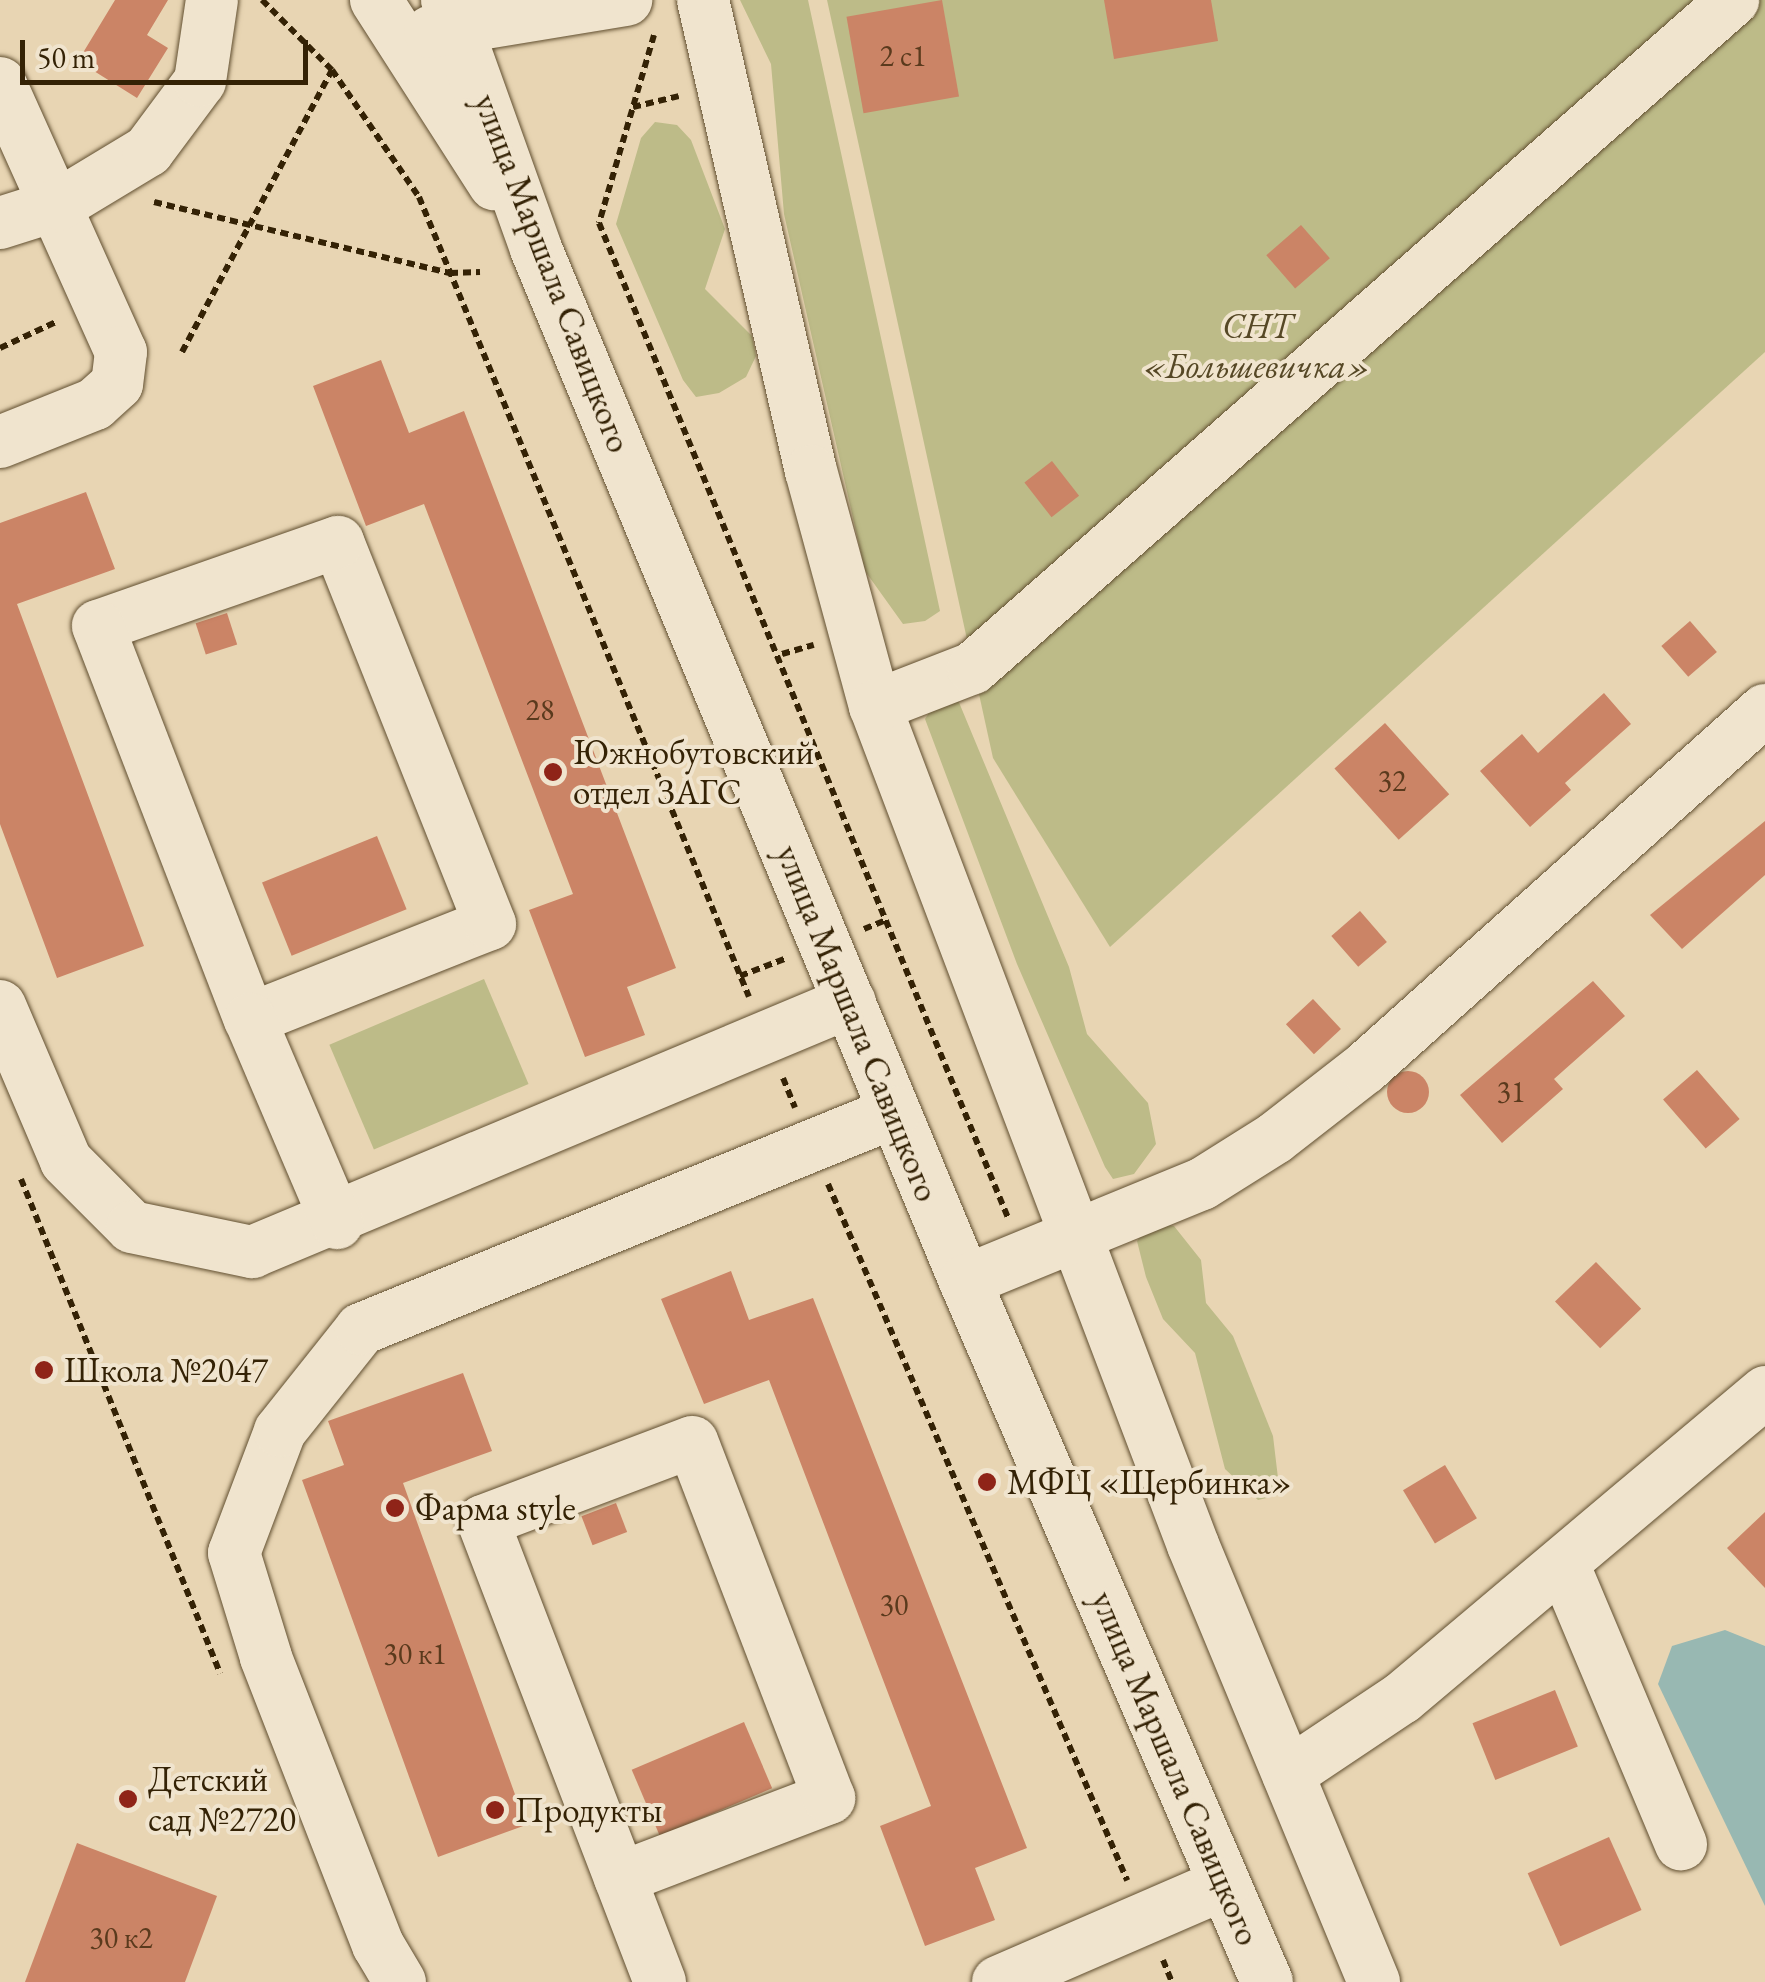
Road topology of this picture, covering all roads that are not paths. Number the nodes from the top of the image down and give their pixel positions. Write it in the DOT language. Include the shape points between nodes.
graph roads {
  1 [pos="212,0"];
  2 [pos="1733,0"];
  3 [pos="663,6"];
  4 [pos="454,13"];
  5 [pos="388,19"];
  6 [pos="0,83"];
  7 [pos="75,195"];
  8 [pos="0,223"];
  9 [pos="536,248"];
  10 [pos="0,442"];
  11 [pos="874,706"];
  12 [pos="1765,710"];
  13 [pos="850,1002"];
  14 [pos="0,1006"];
  15 [pos="250,1019"];
  16 [pos="894,1112"];
  17 [pos="337,1222"];
  18 [pos="1078,1237"];
  19 [pos="964,1281"];
  20 [pos="1765,1392"];
  21 [pos="1564,1566"];
  22 [pos="1288,1774"];
  23 [pos="1681,1844"];
  24 [pos="620,1878"];
  25 [pos="1224,1884"];
  26 [pos="400,1982"];
  27 [pos="660,1982"];
  28 [pos="998,1982"];
  29 [pos="1266,1982"];
  30 [pos="1374,1982"];
  1 -- 7 [label="street" via="200,81 148,151"];
  2 -- 11 [label="street" via="973,668"];
  3 -- 4 [label="street"];
  3 -- 11 [label="street" via="811,471"];
  4 -- 5 [label="street"];
  4 -- 9 [label="street, улица Маршала Савицкого"];
  5 -- 9 [label="street"];
  6 -- 7 [label="street"];
  7 -- 8 [label="street"];
  7 -- 10 [label="street" via="121,352 117,384 94,404"];
  9 -- 13 [label="street, улица Маршала Савицкого"];
  11 -- 18 [label="street"];
  12 -- 18 [label="street" via="1306,1116 1202,1184"];
  13 -- 16 [label="street, улица Маршала Савицкого"];
  13 -- 17 [label="street"];
  14 -- 17 [label="street" via="66,1161 132,1227 252,1252"];
  15 -- 15 [label="street" via="490,924 338,542 98,626"];
  15 -- 17 [label="street"];
  16 -- 19 [label="street, улица Маршала Савицкого"];
  16 -- 26 [label="street" via="361,1328 280,1431 234,1553 287,1711"];
  18 -- 19 [label="street"];
  18 -- 22 [label="street"];
  19 -- 25 [label="street, улица Маршала Савицкого"];
  20 -- 21 [label="street"];
  21 -- 22 [label="street" via="1402,1698"];
  21 -- 23 [label="street"];
  22 -- 30 [label="street"];
  24 -- 24 [label="street" via="483,1522 692,1442 829,1798"];
  24 -- 27 [label="street"];
  25 -- 28 [label="street"];
  25 -- 29 [label="street, улица Маршала Савицкого"];
}
